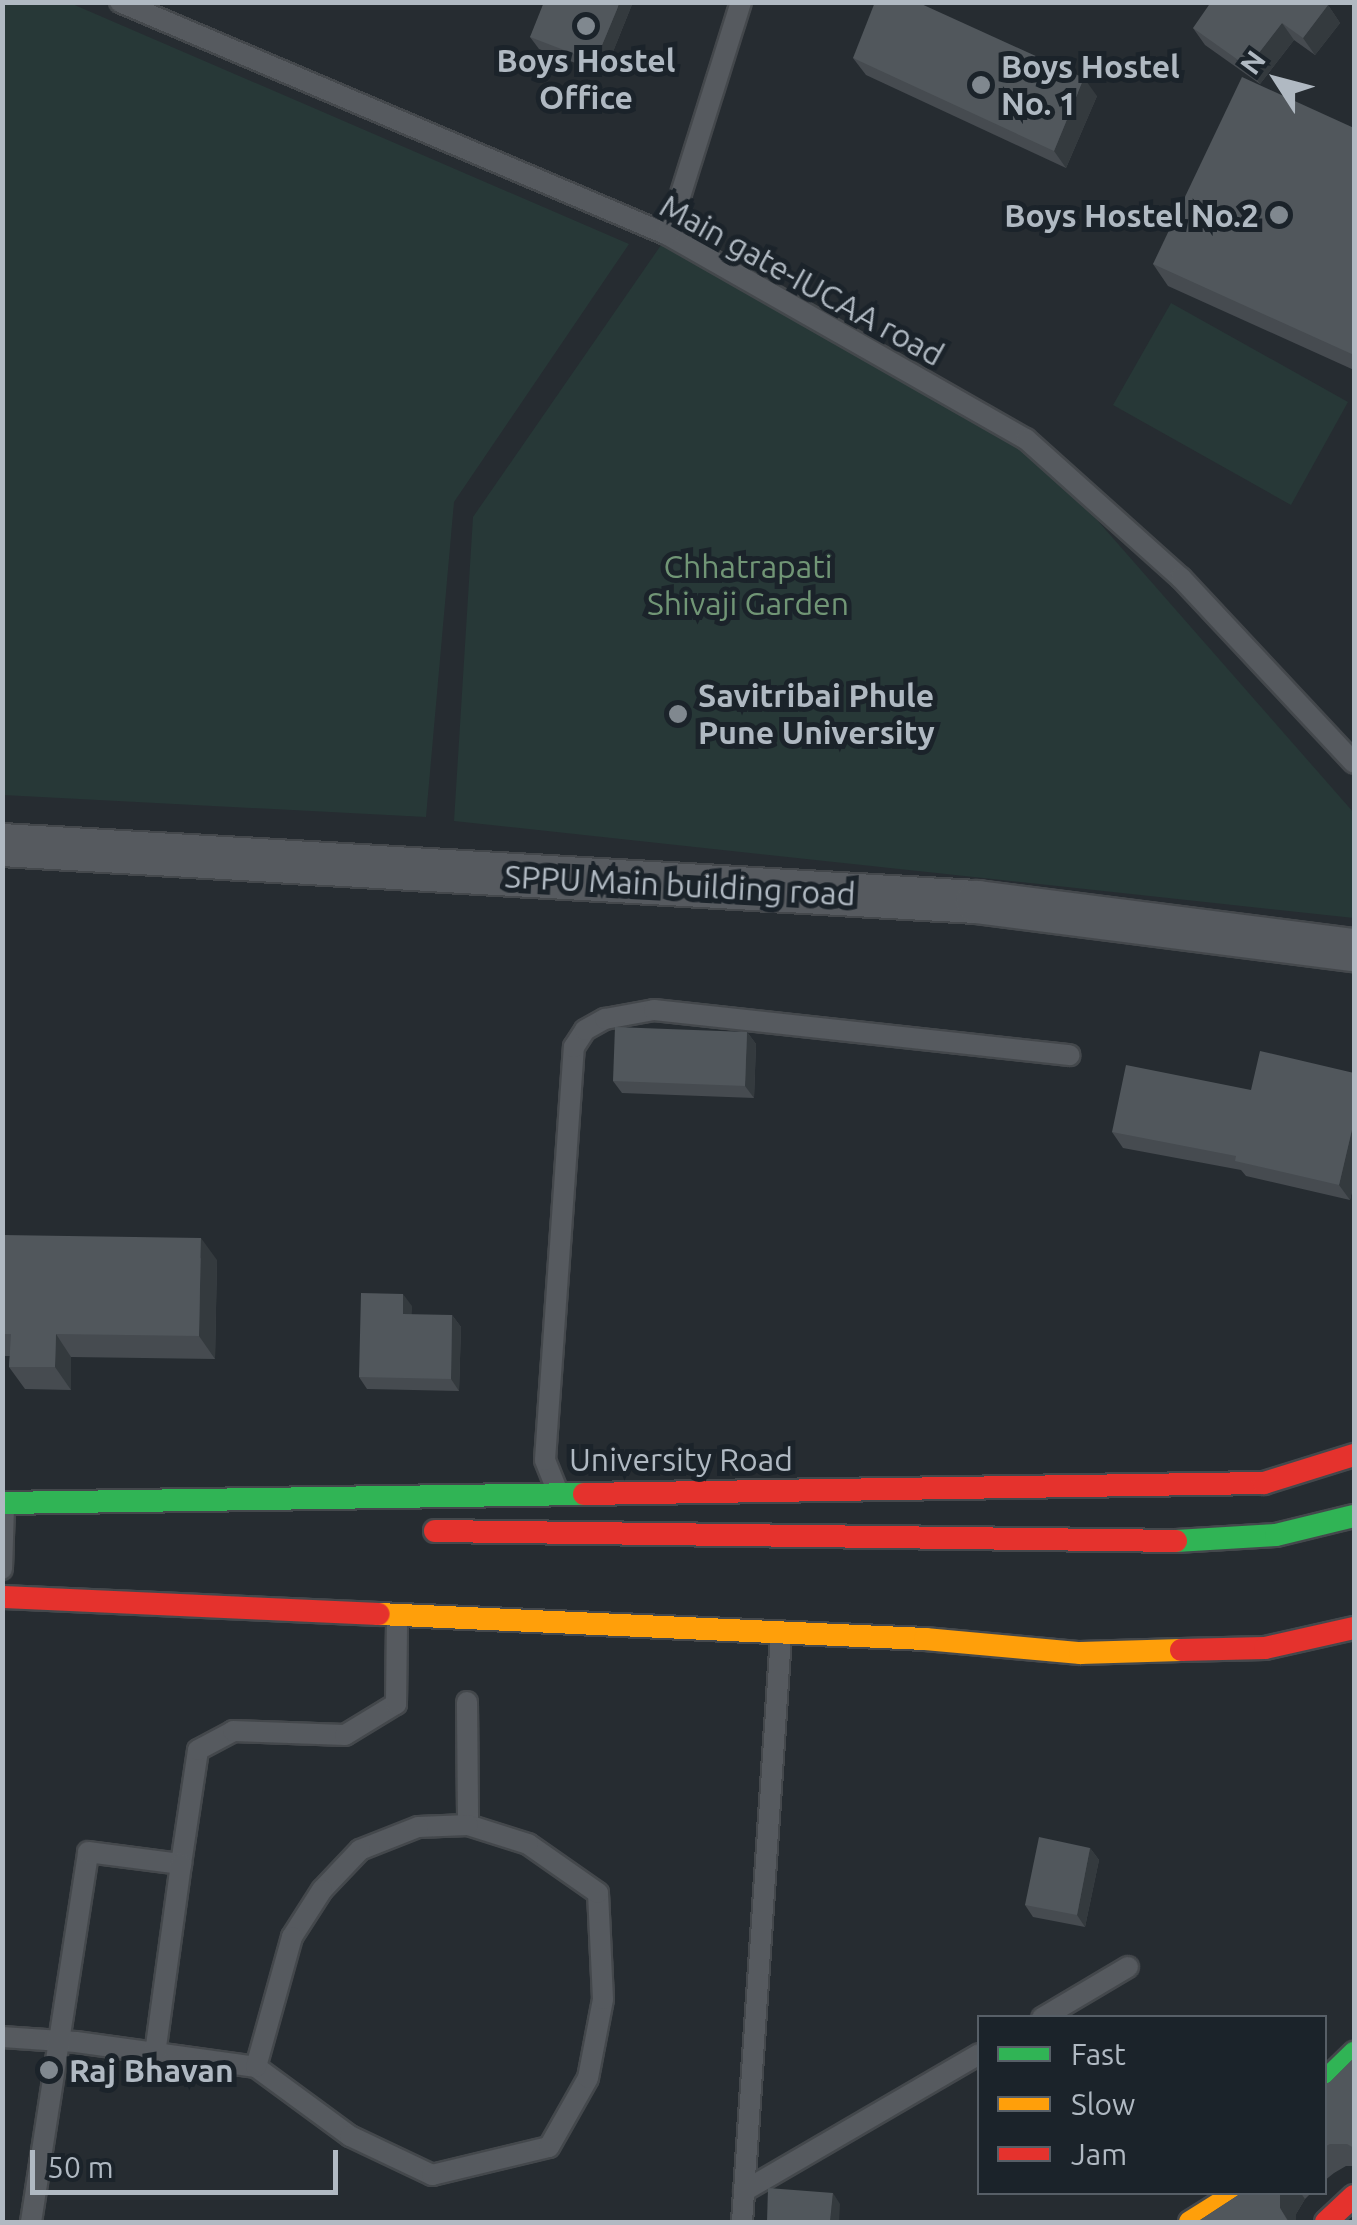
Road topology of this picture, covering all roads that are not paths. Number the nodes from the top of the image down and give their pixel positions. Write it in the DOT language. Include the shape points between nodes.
graph roads {
  1 [pos="120,2"];
  2 [pos="740,2"];
  3 [pos="668,236"];
  4 [pos="1354,763"];
  5 [pos="2,845"];
  6 [pos="1354,950"];
  7 [pos="1070,1055"];
  8 [pos="1354,1455"];
  9 [pos="558,1492"];
  10 [pos="46,1502"];
  11 [pos="3,1503"];
  12 [pos="1354,1516"];
  13 [pos="146,1525"];
  14 [pos="409,1530"];
  15 [pos="2,1569"];
  16 [pos="2,1596"];
  17 [pos="397,1612"];
  18 [pos="1354,1628"];
  19 [pos="781,1634"];
  20 [pos="467,1702"];
  21 [pos="468,1825"];
  22 [pos="181,1864"];
  23 [pos="1128,1968"];
  24 [pos="1047,2015"];
  25 [pos="2,2038"];
  26 [pos="57,2041"];
  27 [pos="1354,2052"];
  28 [pos="156,2054"];
  29 [pos="977,2056"];
  30 [pos="256,2067"];
  31 [pos="1327,2079"];
  32 [pos="744,2191"];
  33 [pos="1211,2195"];
  34 [pos="1233,2195"];
  35 [pos="1354,2196"];
  36 [pos="1354,2213"];
  37 [pos="31,2222"];
  38 [pos="742,2222"];
  39 [pos="1187,2222"];
  40 [pos="1326,2222"];
  41 [pos="1344,2222"];
  1 -- 3 [label="lane, Main gate-IUCAA road"];
  2 -- 3 [label="lane"];
  3 -- 4 [label="lane, Main gate-IUCAA road" via="1026,439 1181,578"];
  5 -- 6 [label="street, SPPU Main building road" via="977,902"];
  7 -- 9 [label="lane" via="654,1010 605,1019 586,1030 574,1047 546,1460"];
  8 -- 9 [label="main road, University Road" via="1264,1483"];
  9 -- 10 [label="main road, University Road"];
  10 -- 11 [label="main road, University Road"];
  10 -- 13 [label="main road"];
  11 -- 15 [label="lane"];
  12 -- 14 [label="main road" via="1276,1535 1154,1542"];
  16 -- 17 [label="main road"];
  17 -- 19 [label="main road"];
  17 -- 22 [label="lane" via="396,1704 345,1735 233,1731 198,1750"];
  18 -- 19 [label="main road" via="1265,1648 1080,1653"];
  19 -- 32 [label="lane"];
  20 -- 21 [label="lane"];
  21 -- 30 [label="lane" via="418,1826 360,1850 322,1890 292,1937"];
  21 -- 30 [label="lane" via="528,1844 598,1893 603,1999 588,2078 549,2147 432,2175 350,2136"];
  22 -- 26 [label="lane" via="88,1852"];
  22 -- 28 [label="lane"];
  23 -- 24 [label="lane"];
  25 -- 26 [label="lane"];
  26 -- 28 [label="lane"];
  26 -- 37 [label="lane"];
  27 -- 31 [label="main road"];
  28 -- 30 [label="lane"];
  29 -- 32 [label="lane"];
  32 -- 38 [label="lane"];
  33 -- 39 [label="main road"];
  34 -- 39 [label="main road"];
  35 -- 40 [label="main road"];
  36 -- 41 [label="main road"];
}
